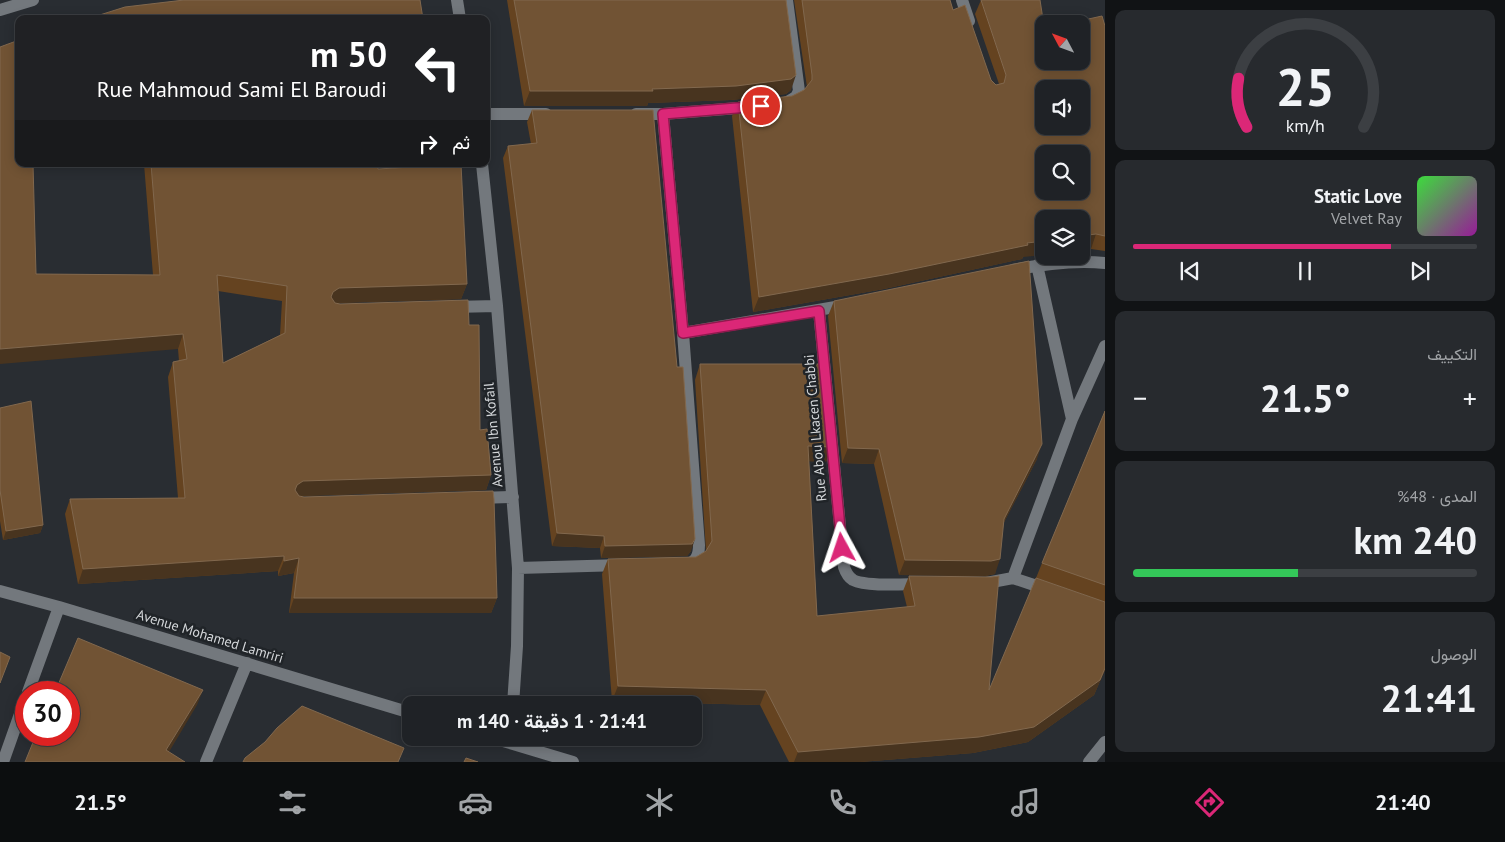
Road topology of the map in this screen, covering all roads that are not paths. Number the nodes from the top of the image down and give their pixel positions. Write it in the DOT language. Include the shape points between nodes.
graph roads {
  1 [pos="33,0"];
  2 [pos="457,0"];
  3 [pos="787,0"];
  4 [pos="962,0"];
  5 [pos="0,10"];
  6 [pos="459,15"];
  7 [pos="974,37"];
  8 [pos="490,114"];
  9 [pos="555,114"];
  10 [pos="624,114"];
  11 [pos="663,114"];
  12 [pos="482,167"];
  13 [pos="1090,262"];
  14 [pos="1105,263"];
  15 [pos="1037,265"];
  16 [pos="1000,273"];
  17 [pos="857,303"];
  18 [pos="497,306"];
  19 [pos="440,308"];
  20 [pos="819,311"];
  21 [pos="683,333"];
  22 [pos="1105,346"];
  23 [pos="1072,419"];
  24 [pos="513,497"];
  25 [pos="464,498"];
  26 [pos="671,564"];
  27 [pos="633,565"];
  28 [pos="518,568"];
  29 [pos="1013,578"];
  30 [pos="929,584"];
  31 [pos="967,584"];
  32 [pos="0,591"];
  33 [pos="1059,594"];
  34 [pos="59,607"];
  35 [pos="247,663"];
  36 [pos="32,681"];
  37 [pos="514,696"];
  38 [pos="402,710"];
  39 [pos="15,729"];
  40 [pos="1105,742"];
  41 [pos="528,746"];
  42 [pos="3,762"];
  43 [pos="206,762"];
  44 [pos="573,762"];
  45 [pos="1089,762"];
  1 -- 5 [label="street"];
  2 -- 6 [label="street"];
  3 -- 11 [label="street" via="799,91 796,97 766,106"];
  4 -- 7 [label="street"];
  8 -- 9 [label="street"];
  10 -- 11 [label="street"];
  11 -- 21 [label="street"];
  12 -- 18 [label="street, Avenue Ibn Kofail"];
  13 -- 14 [label="street"];
  15 -- 16 [label="street"];
  15 -- 23 [label="street"];
  17 -- 20 [label="street"];
  18 -- 19 [label="street"];
  18 -- 24 [label="street, Avenue Ibn Kofail"];
  20 -- 21 [label="street"];
  20 -- 30 [label="street, Rue Abou Lkacen Chabbi" via="847,575 863,583"];
  21 -- 26 [label="street" via="699,553 690,564"];
  22 -- 23 [label="street"];
  23 -- 29 [label="street"];
  24 -- 25 [label="street"];
  24 -- 28 [label="street, Avenue Ibn Kofail"];
  27 -- 28 [label="street"];
  28 -- 37 [label="street, Avenue Ibn Kofail"];
  29 -- 31 [label="street"];
  29 -- 33 [label="street"];
  32 -- 34 [label="street, Avenue Mohamed Lamriri"];
  34 -- 35 [label="street, Avenue Mohamed Lamriri"];
  34 -- 36 [label="street"];
  35 -- 38 [label="street, Avenue Mohamed Lamriri"];
  35 -- 43 [label="street"];
  39 -- 42 [label="street"];
  40 -- 45 [label="street"];
  41 -- 44 [label="street"];
}
